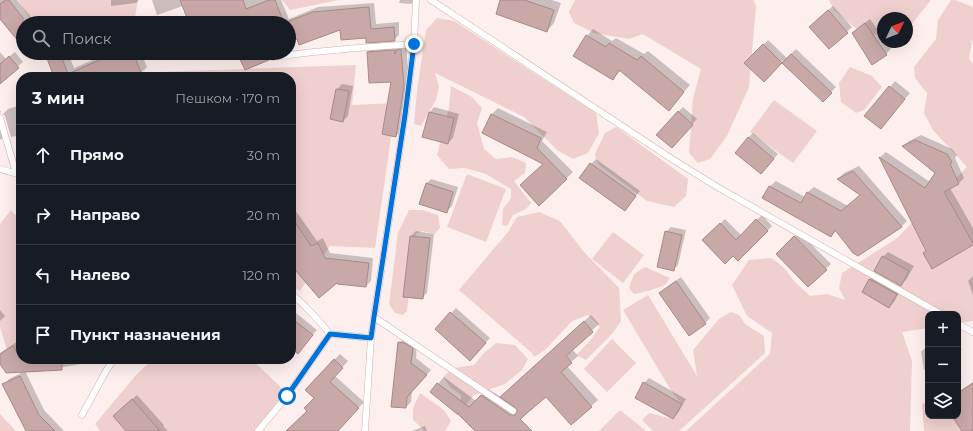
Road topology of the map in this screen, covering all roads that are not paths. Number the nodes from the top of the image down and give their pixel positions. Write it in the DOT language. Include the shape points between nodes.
graph roads {
  1 [pos="416,0"];
  2 [pos="431,0"];
  3 [pos="414,44"];
  4 [pos="296,53"];
  5 [pos="0,118"];
  6 [pos="16,168"];
  7 [pos="0,169"];
  8 [pos="16,173"];
  9 [pos="296,297"];
  10 [pos="936,311"];
  11 [pos="374,317"];
  12 [pos="961,326"];
  13 [pos="973,332"];
  14 [pos="330,334"];
  15 [pos="371,338"];
  16 [pos="110,364"];
  17 [pos="513,410"];
  18 [pos="82,415"];
  19 [pos="258,431"];
  20 [pos="365,431"];
  1 -- 3 [label="lane"];
  2 -- 10 [label="lane" via="672,159"];
  3 -- 4 [label="lane"];
  3 -- 11 [label="lane"];
  5 -- 6 [label="lane"];
  7 -- 8 [label="lane"];
  9 -- 14 [label="lane"];
  11 -- 15 [label="lane"];
  11 -- 17 [label="lane"];
  12 -- 13 [label="lane"];
  14 -- 15 [label="lane"];
  14 -- 19 [label="lane" via="287,396"];
  15 -- 20 [label="lane"];
  16 -- 18 [label="lane"];
}
